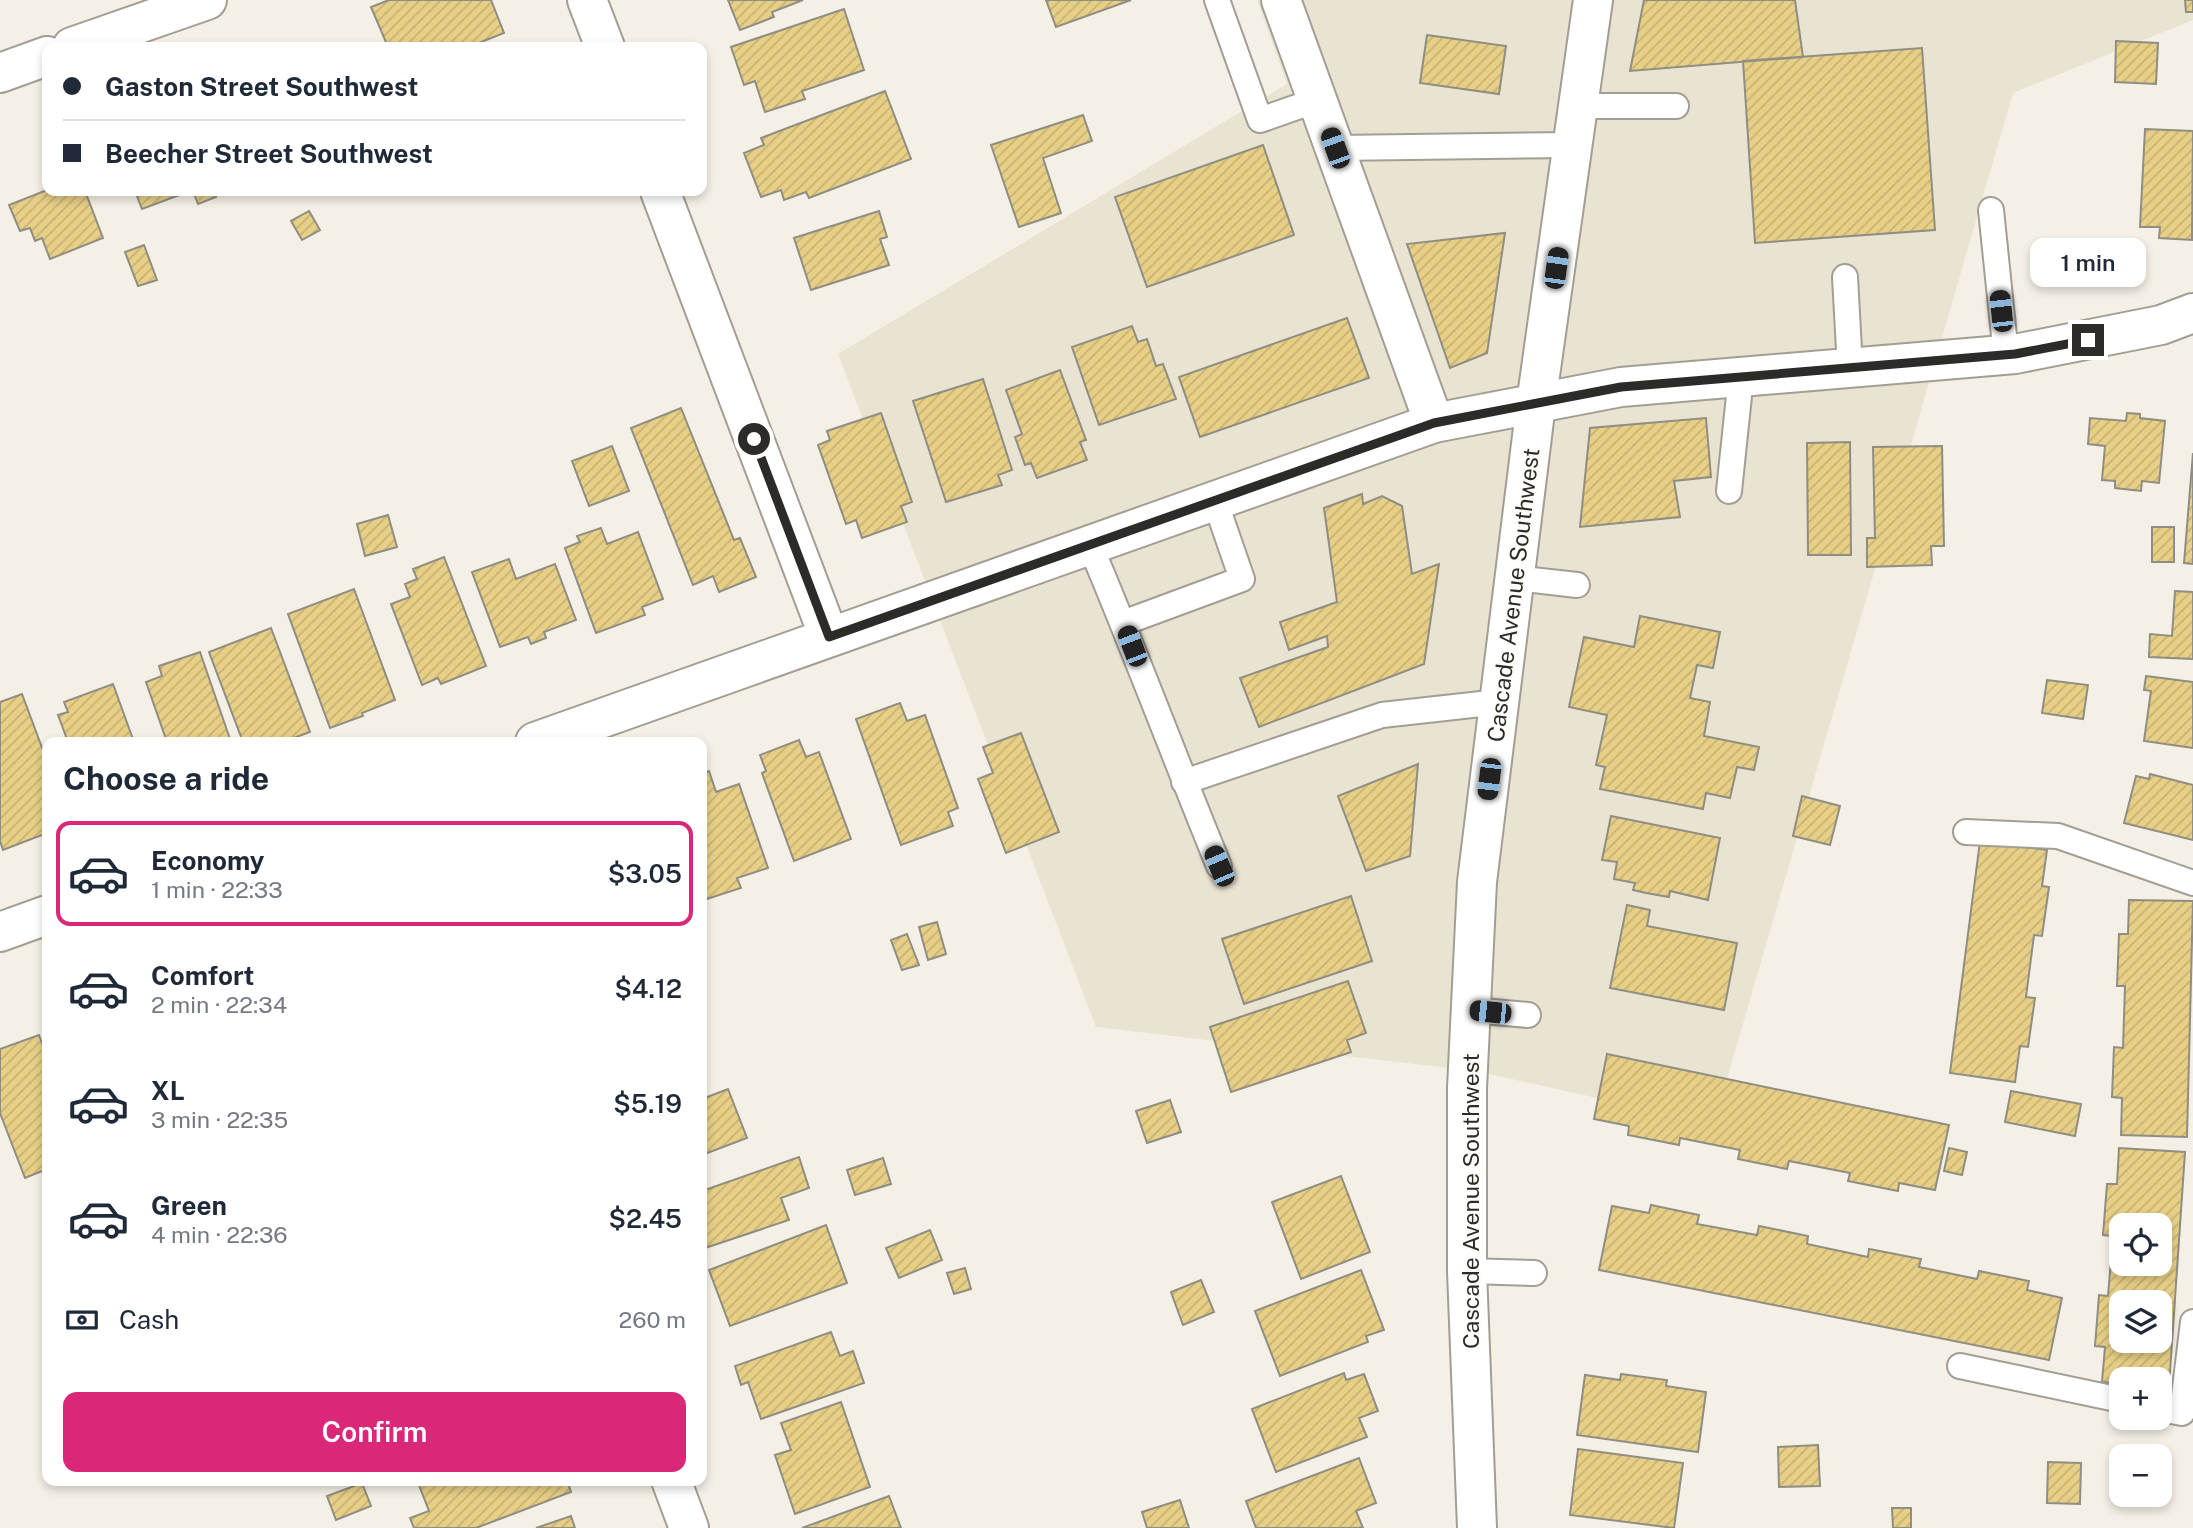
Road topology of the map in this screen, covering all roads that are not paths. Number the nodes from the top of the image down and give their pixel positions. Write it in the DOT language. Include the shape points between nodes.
graph roads {
  1 [pos="206,0"];
  2 [pos="587,0"];
  3 [pos="1217,0"];
  4 [pos="1281,0"];
  5 [pos="1593,0"];
  6 [pos="86,42"];
  7 [pos="603,42"];
  8 [pos="42,58"];
  9 [pos="0,73"];
  10 [pos="1317,100"];
  11 [pos="1578,106"];
  12 [pos="1676,106"];
  13 [pos="1573,145"];
  14 [pos="1335,148"];
  15 [pos="662,196"];
  16 [pos="1991,209"];
  17 [pos="1844,277"];
  18 [pos="2193,313"];
  19 [pos="2006,355"];
  20 [pos="1850,368"];
  21 [pos="1741,377"];
  22 [pos="1536,404"];
  23 [pos="1434,423"];
  24 [pos="1728,491"];
  25 [pos="1215,500"];
  26 [pos="1090,545"];
  27 [pos="1515,578"];
  28 [pos="1577,585"];
  29 [pos="1123,623"];
  30 [pos="829,637"];
  31 [pos="1499,702"];
  32 [pos="549,737"];
  33 [pos="1184,782"];
  34 [pos="1966,832"];
  35 [pos="1219,866"];
  36 [pos="2193,883"];
  37 [pos="42,917"];
  38 [pos="0,932"];
  39 [pos="1471,1010"];
  40 [pos="1528,1016"];
  41 [pos="1467,1270"];
  42 [pos="1534,1273"];
  43 [pos="2193,1322"];
  44 [pos="1960,1366"];
  45 [pos="2109,1397"];
  46 [pos="2172,1411"];
  47 [pos="673,1486"];
  48 [pos="689,1528"];
  49 [pos="1477,1528"];
  1 -- 6 [label="street"];
  2 -- 7 [label="street"];
  3 -- 10 [label="lane" via="1260,120"];
  4 -- 10 [label="street"];
  5 -- 11 [label="street, Cascade Avenue Southwest"];
  8 -- 9 [label="street"];
  10 -- 14 [label="street"];
  11 -- 12 [label="lane"];
  11 -- 13 [label="street, Cascade Avenue Southwest"];
  13 -- 14 [label="lane"];
  13 -- 22 [label="street, Cascade Avenue Southwest"];
  14 -- 23 [label="street"];
  15 -- 30 [label="street"];
  16 -- 19 [label="lane"];
  17 -- 20 [label="lane"];
  18 -- 19 [label="street" via="2161,325"];
  19 -- 20 [label="street"];
  20 -- 21 [label="street"];
  21 -- 22 [label="street" via="1621,387"];
  21 -- 24 [label="lane"];
  22 -- 23 [label="street"];
  22 -- 27 [label="street, Cascade Avenue Southwest"];
  23 -- 25 [label="street"];
  25 -- 26 [label="street"];
  25 -- 29 [label="lane" via="1242,579"];
  26 -- 29 [label="lane"];
  26 -- 30 [label="street"];
  27 -- 28 [label="lane"];
  27 -- 31 [label="street, Cascade Avenue Southwest"];
  29 -- 33 [label="lane"];
  30 -- 32 [label="street"];
  31 -- 33 [label="lane" via="1382,715"];
  31 -- 39 [label="street, Cascade Avenue Southwest" via="1477,882"];
  33 -- 35 [label="lane"];
  34 -- 36 [label="lane" via="2058,836"];
  37 -- 38 [label="street"];
  39 -- 40 [label="lane"];
  39 -- 41 [label="street, Cascade Avenue Southwest"];
  41 -- 42 [label="lane"];
  41 -- 49 [label="street, Cascade Avenue Southwest"];
  43 -- 46 [label="lane" via="2182,1413"];
  44 -- 45 [label="lane"];
  47 -- 48 [label="street"];
}
